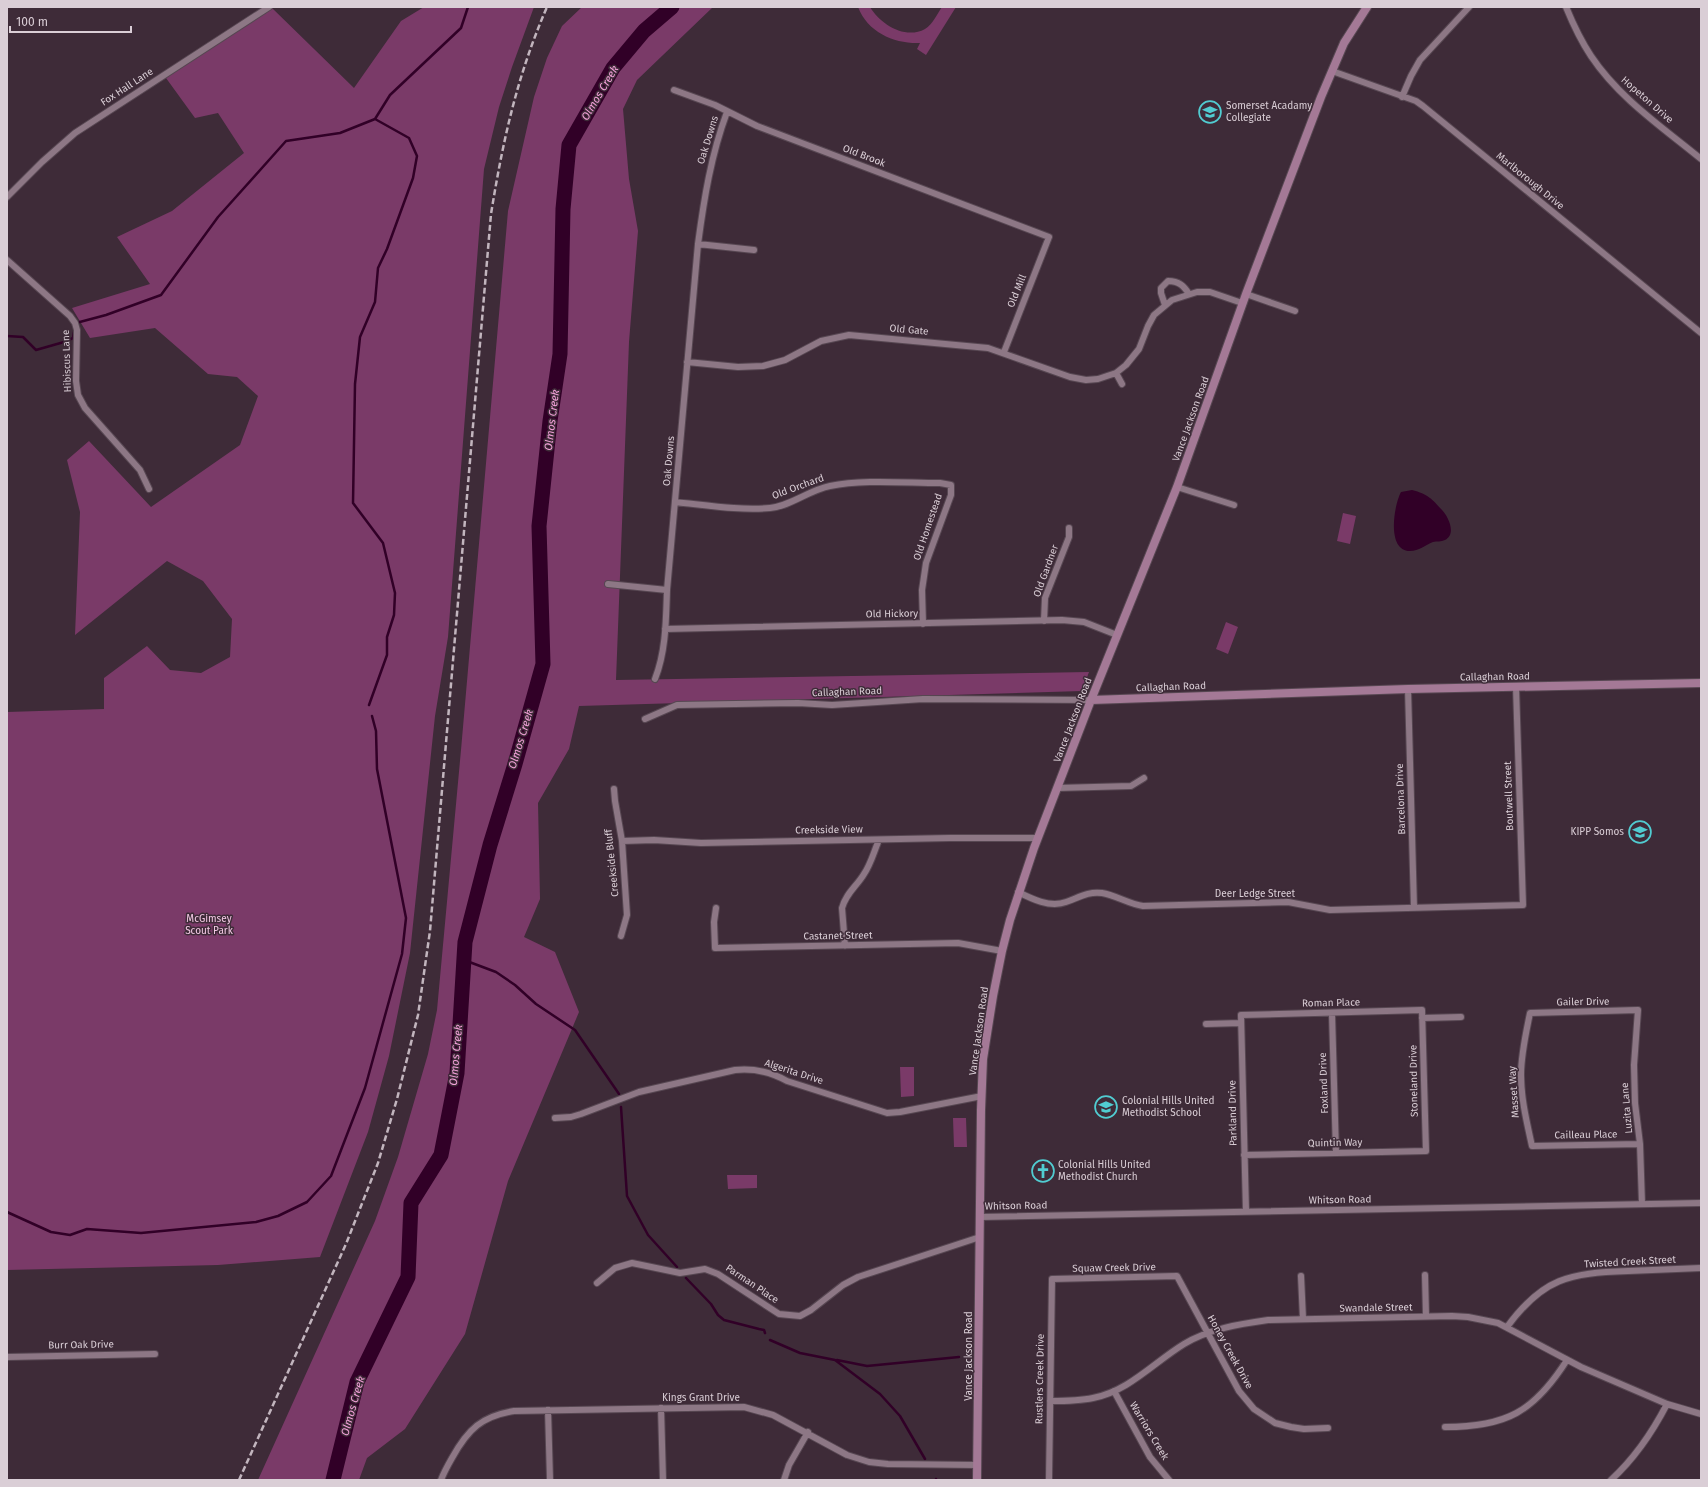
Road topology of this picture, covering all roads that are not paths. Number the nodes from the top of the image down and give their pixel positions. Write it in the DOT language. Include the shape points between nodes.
graph roads {
  1 [pos="268,7"];
  2 [pos="1367,7"];
  3 [pos="1469,7"];
  4 [pos="1566,7"];
  5 [pos="1332,71"];
  6 [pos="674,90"];
  7 [pos="1402,97"];
  8 [pos="727,112"];
  9 [pos="1701,159"];
  10 [pos="7,197"];
  11 [pos="1049,237"];
  12 [pos="698,244"];
  13 [pos="754,250"];
  14 [pos="7,260"];
  15 [pos="1189,294"];
  16 [pos="1246,294"];
  17 [pos="1242,303"];
  18 [pos="1165,305"];
  19 [pos="1295,312"];
  20 [pos="1701,333"];
  21 [pos="1004,352"];
  22 [pos="687,362"];
  23 [pos="1116,373"];
  24 [pos="1122,384"];
  25 [pos="951,485"];
  26 [pos="1177,486"];
  27 [pos="149,489"];
  28 [pos="675,502"];
  29 [pos="1234,505"];
  30 [pos="1069,528"];
  31 [pos="608,584"];
  32 [pos="667,590"];
  33 [pos="1044,621"];
  34 [pos="923,624"];
  35 [pos="665,630"];
  36 [pos="1117,635"];
  37 [pos="655,679"];
  38 [pos="1701,683"];
  39 [pos="1516,687"];
  40 [pos="1408,689"];
  41 [pos="1091,700"];
  42 [pos="645,719"];
  43 [pos="1144,778"];
  44 [pos="614,788"];
  45 [pos="1057,788"];
  46 [pos="1037,838"];
  47 [pos="879,840"];
  48 [pos="622,841"];
  49 [pos="1018,892"];
  50 [pos="1523,905"];
  51 [pos="716,908"];
  52 [pos="1414,908"];
  53 [pos="621,936"];
  54 [pos="845,946"];
  55 [pos="1002,951"];
  56 [pos="1422,1010"];
  57 [pos="1638,1010"];
  58 [pos="1530,1013"];
  59 [pos="1332,1014"];
  60 [pos="1241,1015"];
  61 [pos="1461,1017"];
  62 [pos="1422,1018"];
  63 [pos="1241,1023"];
  64 [pos="1206,1024"];
  65 [pos="982,1096"];
  66 [pos="555,1118"];
  67 [pos="1640,1144"];
  68 [pos="1532,1146"];
  69 [pos="1426,1151"];
  70 [pos="1336,1153"];
  71 [pos="1244,1155"];
  72 [pos="1701,1203"];
  73 [pos="1642,1204"];
  74 [pos="1246,1211"];
  75 [pos="980,1217"];
  76 [pos="980,1237"];
  77 [pos="1701,1268"];
  78 [pos="1425,1275"];
  79 [pos="1177,1276"];
  80 [pos="1301,1276"];
  81 [pos="1052,1279"];
  82 [pos="597,1283"];
  83 [pos="1426,1316"];
  84 [pos="1303,1319"];
  85 [pos="1506,1327"];
  86 [pos="1208,1334"];
  87 [pos="155,1354"];
  88 [pos="7,1356"];
  89 [pos="1567,1360"];
  90 [pos="1114,1391"];
  91 [pos="1050,1401"];
  92 [pos="1666,1404"];
  93 [pos="661,1408"];
  94 [pos="548,1410"];
  95 [pos="1701,1414"];
  96 [pos="1445,1427"];
  97 [pos="1328,1428"];
  98 [pos="808,1432"];
  99 [pos="978,1465"];
  100 [pos="442,1477"];
  101 [pos="550,1480"];
  102 [pos="663,1480"];
  103 [pos="784,1480"];
  104 [pos="978,1480"];
  105 [pos="1049,1480"];
  106 [pos="1169,1480"];
  107 [pos="1611,1480"];
  1 -- 10 [label="street, Fox Hall Lane" via="75,133"];
  2 -- 5 [label="main road, Vance Jackson Road" via="1344,43"];
  3 -- 7 [label="street" via="1420,60"];
  4 -- 9 [label="street, Hopeton Drive" via="1591,56 1610,81 1632,103"];
  5 -- 7 [label="street, Marlborough Drive"];
  5 -- 16 [label="main road, Vance Jackson Road"];
  6 -- 8 [label="street, Old Brook"];
  7 -- 20 [label="street, Marlborough Drive" via="1423,106"];
  8 -- 11 [label="street, Old Brook" via="757,126"];
  8 -- 12 [label="street, Oak Downs" via="704,193"];
  11 -- 21 [label="street, Old Mill"];
  12 -- 13 [label="street"];
  12 -- 22 [label="street, Oak Downs"];
  14 -- 27 [label="street, Hibiscus Lane" via="75,323 78,395 85,408 140,470"];
  15 -- 17 [label="street" via="1210,292"];
  15 -- 18 [label="street"];
  15 -- 18 [label="street" via="1183,285 1168,281 1161,288"];
  16 -- 17 [label="main road, Vance Jackson Road"];
  16 -- 19 [label="street"];
  17 -- 26 [label="main road, Vance Jackson Road"];
  18 -- 23 [label="street" via="1154,316 1132,358"];
  21 -- 22 [label="street, Old Gate" via="988,348 849,335 821,341 784,360 763,366"];
  21 -- 23 [label="street, Old Gate" via="1076,379 1098,379"];
  22 -- 28 [label="street, Oak Downs"];
  23 -- 24 [label="street"];
  25 -- 28 [label="street, Old Orchard" via="837,485 819,489 782,505 756,509"];
  25 -- 34 [label="street, Old Homestead" via="951,495 926,563 922,590"];
  26 -- 29 [label="street"];
  26 -- 36 [label="main road, Vance Jackson Road"];
  28 -- 32 [label="street, Oak Downs"];
  30 -- 33 [label="street, Old Gardner" via="1069,537 1045,598"];
  31 -- 32 [label="street"];
  32 -- 35 [label="street, Oak Downs"];
  33 -- 34 [label="street, Old Hickory"];
  33 -- 36 [label="street, Old Hickory" via="1084,622"];
  34 -- 35 [label="street, Old Hickory"];
  35 -- 37 [label="street, Oak Downs" via="660,666"];
  36 -- 41 [label="main road, Vance Jackson Road"];
  38 -- 39 [label="main road, Callaghan Road"];
  39 -- 40 [label="main road, Callaghan Road"];
  39 -- 50 [label="street, Boutwell Street"];
  40 -- 41 [label="main road, Callaghan Road"];
  40 -- 52 [label="street, Barcelona Drive"];
  41 -- 42 [label="street, Callaghan Road" via="923,699 832,705 677,705"];
  41 -- 45 [label="main road, Vance Jackson Road"];
  43 -- 45 [label="street" via="1131,786"];
  44 -- 48 [label="street, Creekside Bluff"];
  45 -- 46 [label="main road, Vance Jackson Road"];
  46 -- 47 [label="street, Creekside View"];
  46 -- 49 [label="main road, Vance Jackson Road"];
  47 -- 48 [label="street, Creekside View" via="701,843"];
  47 -- 54 [label="street" via="865,873 854,885 842,908"];
  48 -- 53 [label="street, Creekside Bluff" via="627,915"];
  49 -- 52 [label="street, Deer Ledge Street" via="1052,904 1065,903 1086,893 1102,893 1143,906 1288,902 1330,910"];
  49 -- 55 [label="main road, Vance Jackson Road"];
  50 -- 52 [label="street, Deer Ledge Street"];
  51 -- 54 [label="street, Castanet Street" via="715,948"];
  54 -- 55 [label="street, Castanet Street" via="958,943"];
  55 -- 65 [label="main road, Vance Jackson Road" via="983,1059"];
  56 -- 59 [label="street, Roman Place"];
  56 -- 62 [label="street, Stoneland Drive"];
  57 -- 58 [label="street, Gailer Drive"];
  57 -- 67 [label="street, Luzita Lane" via="1634,1065"];
  58 -- 68 [label="street, Masset Way" via="1521,1075 1523,1102"];
  59 -- 60 [label="street, Roman Place"];
  59 -- 70 [label="street, Foxland Drive"];
  60 -- 63 [label="street, Parkland Drive"];
  61 -- 62 [label="street"];
  62 -- 69 [label="street, Stoneland Drive"];
  63 -- 64 [label="street"];
  63 -- 71 [label="street, Parkland Drive"];
  65 -- 66 [label="street, Algerita Drive" via="900,1112 887,1112 748,1068 654,1088 581,1114"];
  65 -- 75 [label="main road, Vance Jackson Road"];
  67 -- 68 [label="street, Cailleau Place"];
  67 -- 73 [label="street, Luzita Lane"];
  69 -- 70 [label="street, Quintin Way"];
  70 -- 71 [label="street, Quintin Way"];
  71 -- 74 [label="street, Parkland Drive"];
  72 -- 73 [label="street, Whitson Road"];
  73 -- 74 [label="street, Whitson Road"];
  74 -- 75 [label="street, Whitson Road"];
  75 -- 76 [label="main road, Vance Jackson Road"];
  76 -- 82 [label="street, Parman Place" via="858,1277 800,1316 779,1314 707,1269 680,1273 632,1263 615,1268"];
  76 -- 99 [label="main road, Vance Jackson Road"];
  77 -- 85 [label="street, Twisted Creek Street" via="1596,1272 1568,1277 1538,1293"];
  78 -- 83 [label="street"];
  79 -- 81 [label="street, Squaw Creek Drive"];
  79 -- 86 [label="street, Honey Creek Drive"];
  80 -- 84 [label="street"];
  81 -- 91 [label="street, Rustlers Creek Drive"];
  83 -- 84 [label="street, Swandale Street"];
  83 -- 85 [label="street, Swandale Street" via="1483,1319"];
  84 -- 86 [label="street, Swandale Street" via="1243,1323"];
  85 -- 89 [label="street, Swandale Street"];
  86 -- 90 [label="street, Swandale Street" via="1185,1344"];
  86 -- 97 [label="street, Honey Creek Drive" via="1244,1397 1260,1414 1275,1423 1291,1427"];
  87 -- 88 [label="street, Burr Oak Drive"];
  89 -- 92 [label="street, Swandale Street"];
  89 -- 96 [label="street" via="1547,1389 1517,1413 1480,1425"];
  90 -- 91 [label="street, Swandale Street" via="1081,1400"];
  90 -- 106 [label="street, Warriors Creek" via="1150,1457"];
  91 -- 105 [label="street, Rustlers Creek Drive"];
  92 -- 95 [label="street, Swandale Street"];
  92 -- 107 [label="street" via="1646,1440"];
  93 -- 94 [label="street, Kings Grant Drive"];
  93 -- 98 [label="street, Kings Grant Drive" via="754,1408"];
  93 -- 102 [label="street"];
  94 -- 100 [label="street, Kings Grant Drive" via="500,1413 480,1422 464,1437"];
  94 -- 101 [label="street"];
  98 -- 99 [label="street, Kings Grant Drive" via="847,1455 869,1462"];
  98 -- 103 [label="street"];
  99 -- 104 [label="main road, Vance Jackson Road"];
}
